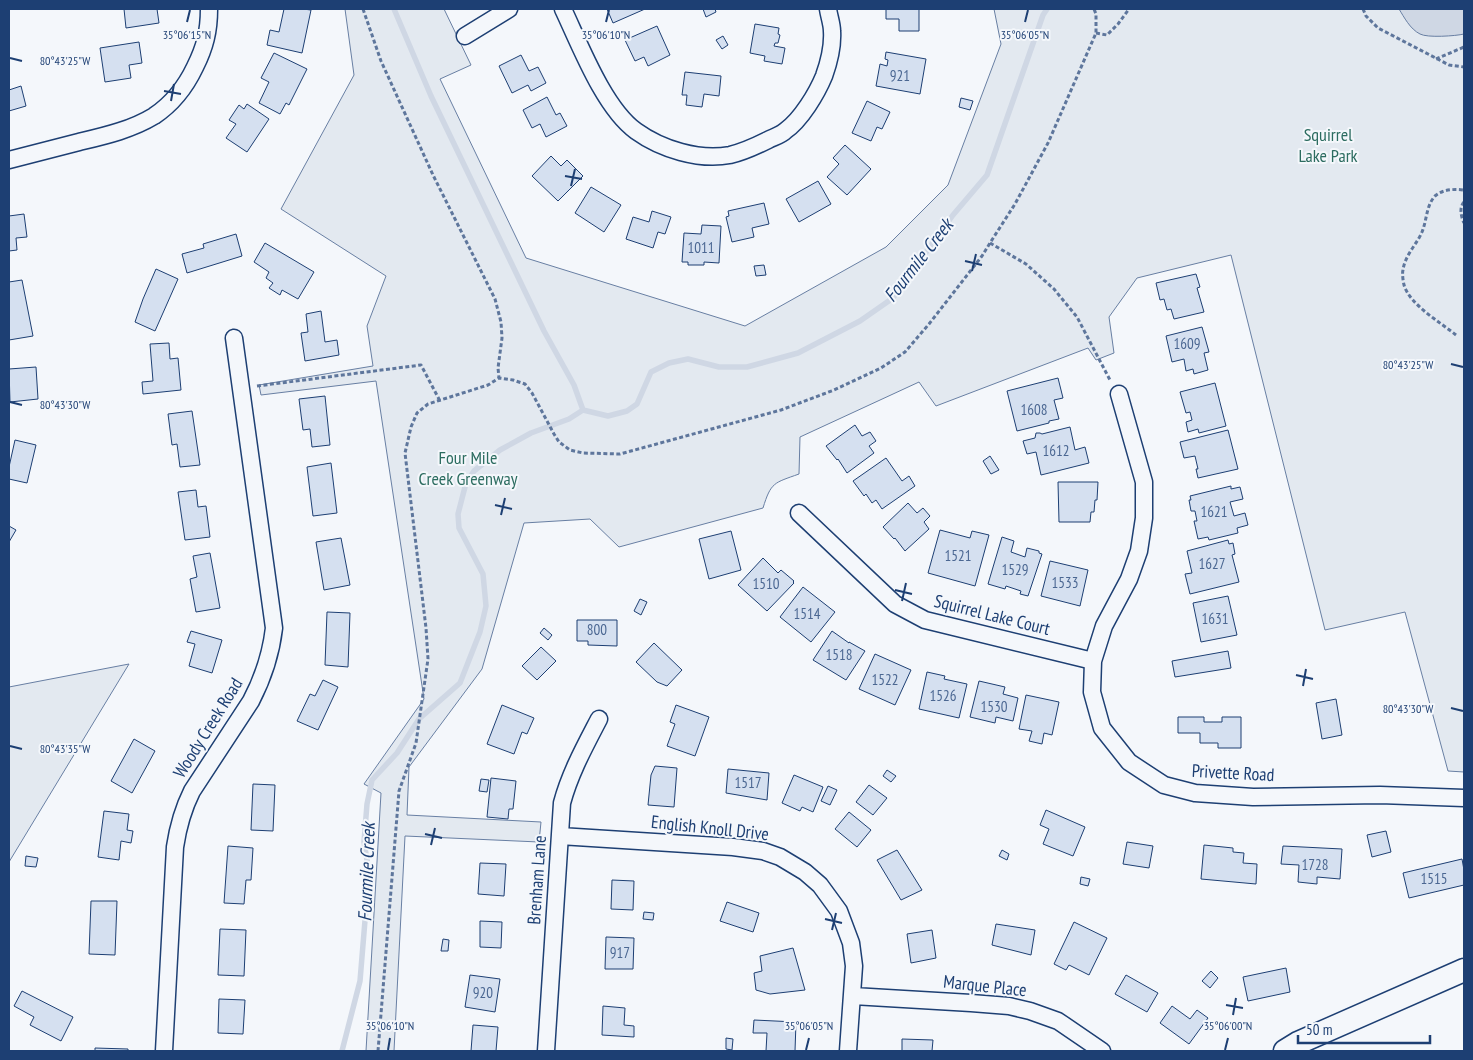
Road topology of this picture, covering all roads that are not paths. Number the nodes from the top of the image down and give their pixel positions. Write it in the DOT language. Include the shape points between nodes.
graph roads {
  1 [pos="209,9"];
  2 [pos="509,9"];
  3 [pos="563,9"];
  4 [pos="828,9"];
  5 [pos="464,36"];
  6 [pos="9,160"];
  7 [pos="234,338"];
  8 [pos="1119,394"];
  9 [pos="799,513"];
  10 [pos="1093,661"];
  11 [pos="599,719"];
  12 [pos="1464,798"];
  13 [pos="560,836"];
  14 [pos="1464,970"];
  15 [pos="852,996"];
  16 [pos="164,1051"];
  17 [pos="546,1051"];
  18 [pos="848,1051"];
  19 [pos="1102,1051"];
  20 [pos="1285,1051"];
  1 -- 6 [label="street" via="204,50 190,78 176,97 155,115 105,135"];
  2 -- 5 [label="street"];
  3 -- 4 [label="street" via="615,111 635,130 657,144 706,156 729,155 751,148 786,131 803,113 819,89 829,60 832,32"];
  7 -- 16 [label="street, Woody Creek Road" via="274,628 271,650 251,701 192,791 178,830"];
  8 -- 10 [label="street, Privette Road" via="1144,482 1144,518 1139,551 1129,579 1104,626"];
  9 -- 10 [label="street, Squirrel Lake Court" via="895,604 925,620"];
  10 -- 12 [label="street, Privette Road" via="1092,692 1102,728 1129,762 1164,785 1195,793 1253,797 1380,795"];
  11 -- 13 [label="street, Brenham Lane" via="567,786 562,803"];
  13 -- 15 [label="street, English Knoll Drive" via="733,847 780,856 820,885 839,911 851,942 854,966"];
  13 -- 17 [label="street, Brenham Lane"];
  14 -- 20 [label="street"];
  15 -- 18 [label="street, English Knoll Drive"];
  15 -- 19 [label="street, Marque Place" via="1009,1006 1058,1021"];
}
